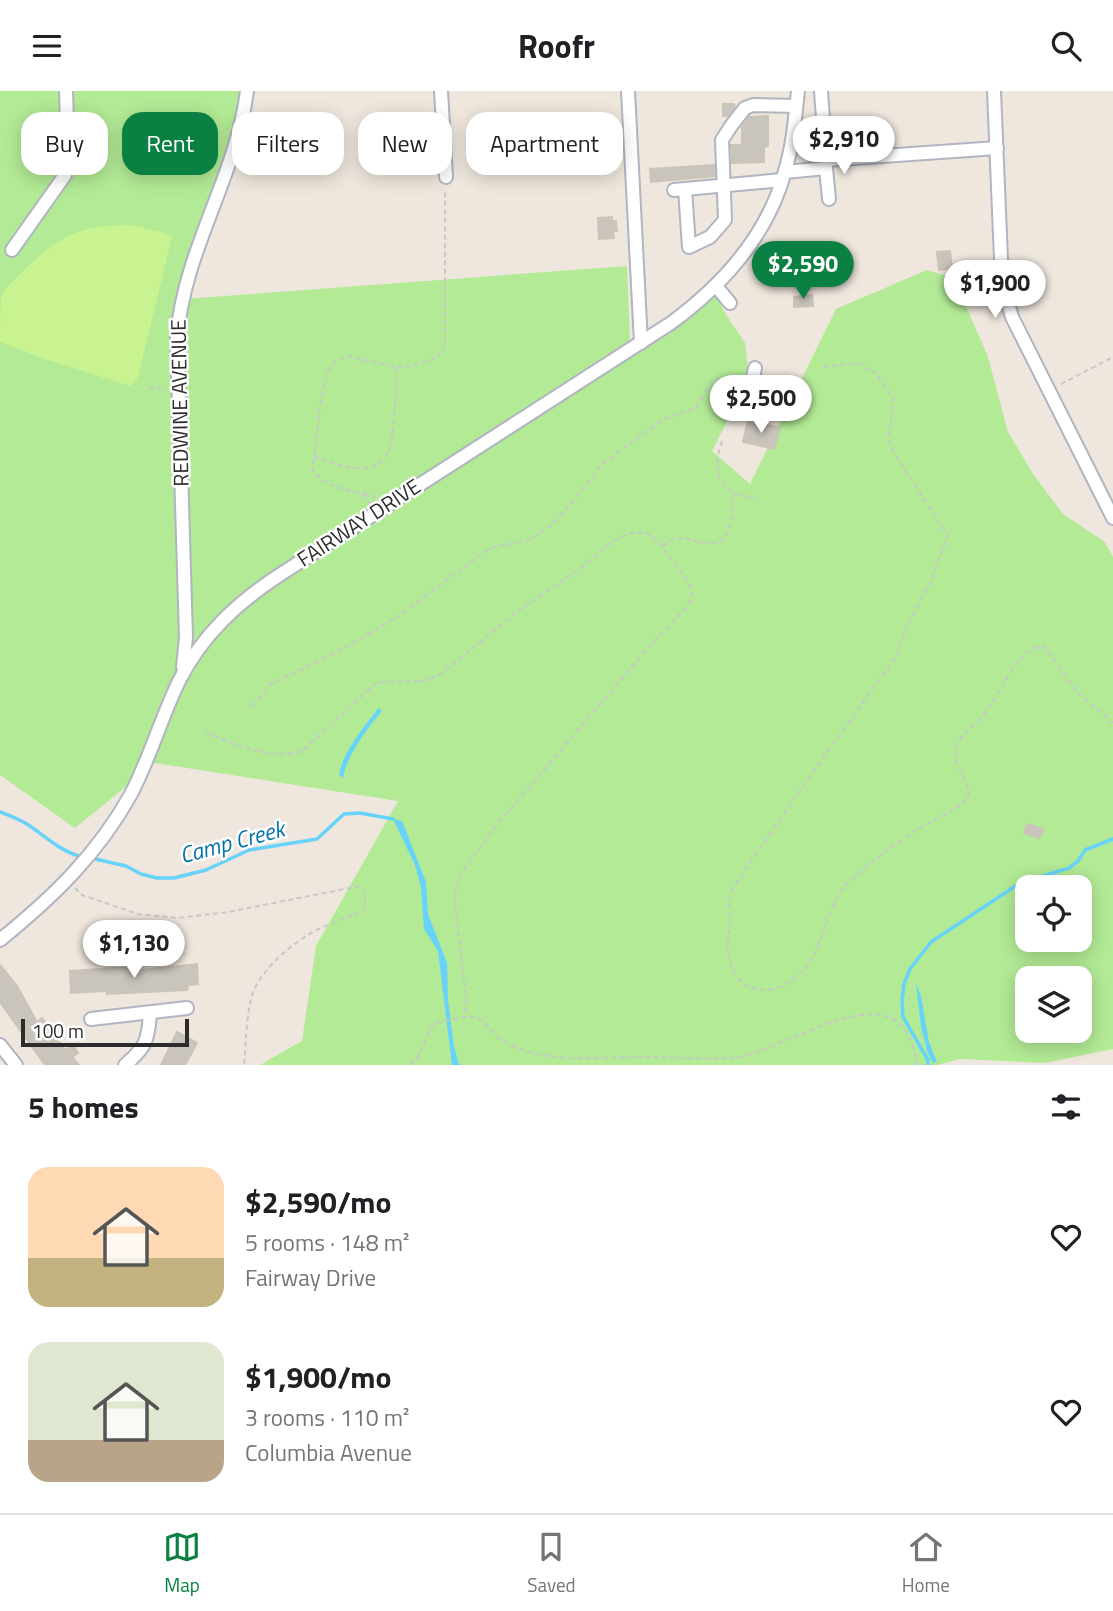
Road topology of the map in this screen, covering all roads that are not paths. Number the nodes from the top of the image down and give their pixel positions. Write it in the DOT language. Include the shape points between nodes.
graph roads {
  1 [pos="66,91"];
  2 [pos="247,91"];
  3 [pos="441,91"];
  4 [pos="628,91"];
  5 [pos="798,91"];
  6 [pos="821,91"];
  7 [pos="994,91"];
  8 [pos="796,106"];
  9 [pos="997,148"];
  10 [pos="826,164"];
  11 [pos="784,176"];
  12 [pos="446,177"];
  13 [pos="725,185"];
  14 [pos="830,199"];
  15 [pos="12,250"];
  16 [pos="716,286"];
  17 [pos="730,303"];
  18 [pos="641,343"];
  19 [pos="755,370"];
  20 [pos="783,409"];
  21 [pos="1113,518"];
  22 [pos="178,683"];
  23 [pos="0,940"];
  24 [pos="187,1009"];
  25 [pos="150,1014"];
  26 [pos="90,1019"];
  27 [pos="0,1045"];
  28 [pos="16,1065"];
  29 [pos="125,1065"];
  1 -- 15 [label="street" via="65,175"];
  2 -- 22 [label="street, REDWINE AVENUE" via="236,148 184,287 177,337 186,637"];
  3 -- 12 [label="street"];
  4 -- 18 [label="street"];
  5 -- 8 [label="street, FAIRWAY DRIVE"];
  6 -- 10 [label="street" via="829,143"];
  7 -- 9 [label="street"];
  8 -- 11 [label="street, FAIRWAY DRIVE"];
  8 -- 13 [label="street" via="745,108 722,141"];
  9 -- 10 [label="street"];
  9 -- 21 [label="street" via="1002,283 1012,317"];
  10 -- 11 [label="street"];
  10 -- 14 [label="street"];
  11 -- 13 [label="street"];
  11 -- 16 [label="street, FAIRWAY DRIVE" via="755,238"];
  13 -- 13 [label="street" via="725,220 710,237 689,247 680,189"];
  16 -- 17 [label="street"];
  16 -- 18 [label="street, FAIRWAY DRIVE"];
  18 -- 22 [label="street, FAIRWAY DRIVE" via="245,599 214,628"];
  19 -- 20 [label="street" via="749,395"];
  22 -- 23 [label="street, FAIRWAY DRIVE" via="131,795 105,835 68,881"];
  24 -- 25 [label="street"];
  25 -- 26 [label="street"];
  25 -- 29 [label="street" via="148,1038"];
  27 -- 28 [label="street"];
}
